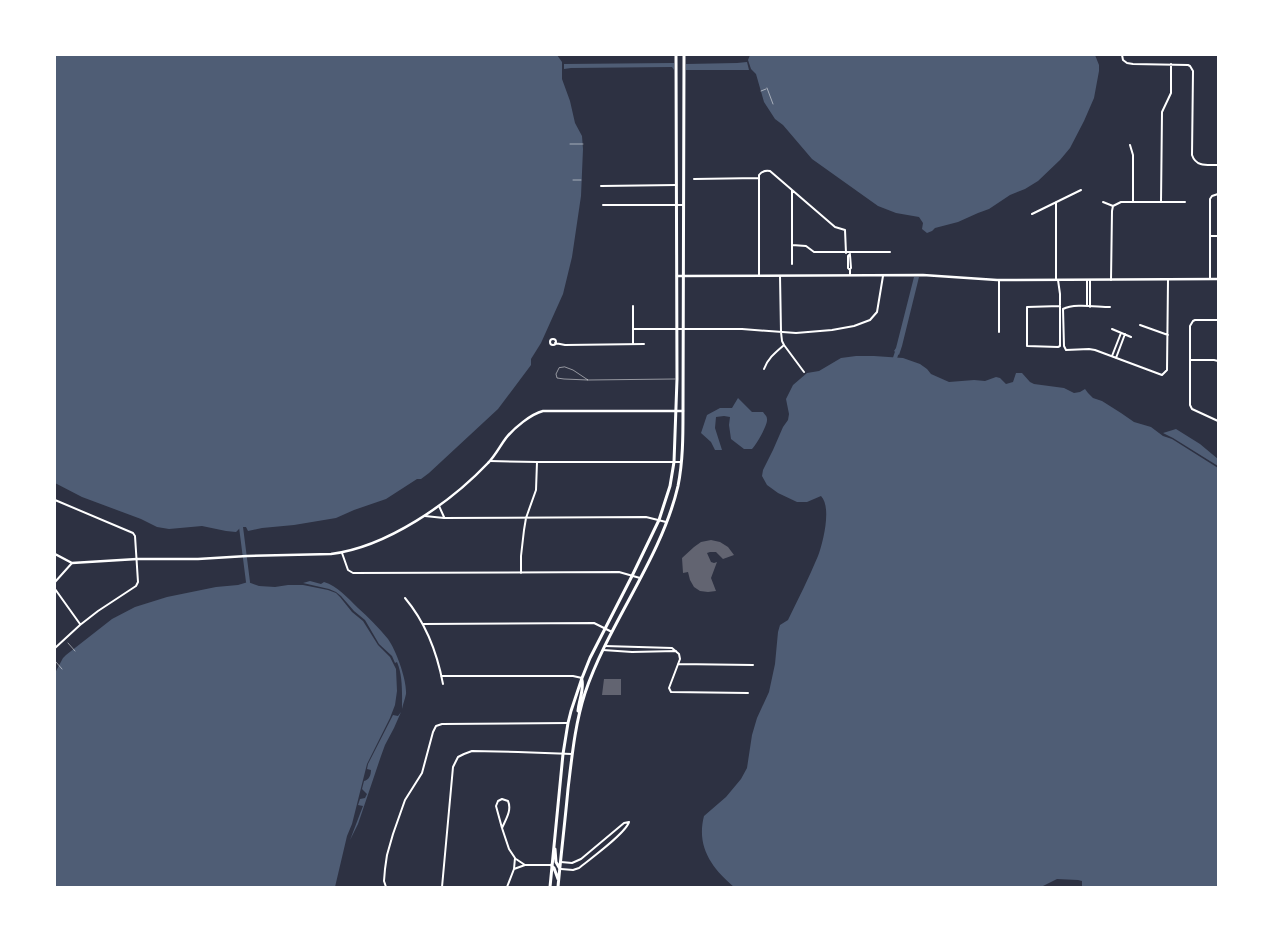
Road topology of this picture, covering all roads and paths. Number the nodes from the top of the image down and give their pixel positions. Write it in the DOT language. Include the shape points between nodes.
graph roads {
  1 [pos="676,55"];
  2 [pos="684,55"];
  3 [pos="1122,55"];
  4 [pos="1172,64"];
  5 [pos="771,87"];
  6 [pos="767,88"];
  7 [pos="761,91"];
  8 [pos="773,104"];
  9 [pos="676,114"];
  10 [pos="684,114"];
  11 [pos="570,144"];
  12 [pos="583,144"];
  13 [pos="1130,145"];
  14 [pos="1218,166"];
  15 [pos="759,178"];
  16 [pos="694,179"];
  17 [pos="573,180"];
  18 [pos="582,180"];
  19 [pos="676,185"];
  20 [pos="601,186"];
  21 [pos="792,190"];
  22 [pos="1081,190"];
  23 [pos="1218,194"];
  24 [pos="1056,202"];
  25 [pos="1103,202"];
  26 [pos="1133,202"];
  27 [pos="1161,202"];
  28 [pos="1185,202"];
  29 [pos="603,205"];
  30 [pos="676,205"];
  31 [pos="684,205"];
  32 [pos="1113,206"];
  33 [pos="1032,214"];
  34 [pos="1210,236"];
  35 [pos="1218,236"];
  36 [pos="792,245"];
  37 [pos="890,252"];
  38 [pos="849,253"];
  39 [pos="792,264"];
  40 [pos="848,266"];
  41 [pos="852,266"];
  42 [pos="850,270"];
  43 [pos="676,276"];
  44 [pos="684,276"];
  45 [pos="759,276"];
  46 [pos="780,276"];
  47 [pos="850,276"];
  48 [pos="883,276"];
  49 [pos="1000,280"];
  50 [pos="1057,280"];
  51 [pos="1088,280"];
  52 [pos="1111,280"];
  53 [pos="1168,280"];
  54 [pos="1210,280"];
  55 [pos="1218,280"];
  56 [pos="633,306"];
  57 [pos="1060,306"];
  58 [pos="1088,306"];
  59 [pos="1110,307"];
  60 [pos="1218,320"];
  61 [pos="1140,325"];
  62 [pos="633,329"];
  63 [pos="676,329"];
  64 [pos="683,329"];
  65 [pos="1112,329"];
  66 [pos="780,332"];
  67 [pos="1000,332"];
  68 [pos="1121,333"];
  69 [pos="1125,334"];
  70 [pos="1168,335"];
  71 [pos="1131,336"];
  72 [pos="555,343"];
  73 [pos="633,344"];
  74 [pos="644,344"];
  75 [pos="784,345"];
  76 [pos="1112,356"];
  77 [pos="1116,358"];
  78 [pos="1190,360"];
  79 [pos="1218,361"];
  80 [pos="764,369"];
  81 [pos="804,372"];
  82 [pos="676,379"];
  83 [pos="588,380"];
  84 [pos="676,411"];
  85 [pos="684,411"];
  86 [pos="1218,421"];
  87 [pos="490,462"];
  88 [pos="537,462"];
  89 [pos="674,462"];
  90 [pos="682,462"];
  91 [pos="55,500"];
  92 [pos="440,506"];
  93 [pos="425,516"];
  94 [pos="444,518"];
  95 [pos="526,518"];
  96 [pos="659,520"];
  97 [pos="666,522"];
  98 [pos="342,553"];
  99 [pos="55,554"];
  100 [pos="137,560"];
  101 [pos="72,563"];
  102 [pos="521,572"];
  103 [pos="632,576"];
  104 [pos="640,578"];
  105 [pos="55,582"];
  106 [pos="55,589"];
  107 [pos="405,598"];
  108 [pos="423,624"];
  109 [pos="80,625"];
  110 [pos="606,628"];
  111 [pos="612,632"];
  112 [pos="68,643"];
  113 [pos="605,646"];
  114 [pos="55,648"];
  115 [pos="603,650"];
  116 [pos="75,651"];
  117 [pos="676,651"];
  118 [pos="56,662"];
  119 [pos="678,664"];
  120 [pos="753,665"];
  121 [pos="62,669"];
  122 [pos="441,676"];
  123 [pos="582,678"];
  124 [pos="443,684"];
  125 [pos="748,693"];
  126 [pos="578,716"];
  127 [pos="568,724"];
  128 [pos="563,754"];
  129 [pos="572,754"];
  130 [pos="502,828"];
  131 [pos="554,841"];
  132 [pos="515,858"];
  133 [pos="560,862"];
  134 [pos="525,864"];
  135 [pos="551,866"];
  136 [pos="514,869"];
  137 [pos="560,869"];
  138 [pos="559,885"];
  139 [pos="386,887"];
  140 [pos="442,887"];
  141 [pos="507,887"];
  142 [pos="550,887"];
  1 -- 9 [label="main road"];
  2 -- 10 [label="main road"];
  3 -- 4 [label="street" via="1122,60 1127,63"];
  4 -- 14 [label="street" via="1188,65 1193,71 1193,159 1201,165"];
  4 -- 27 [label="street" via="1171,93 1162,112"];
  5 -- 6 [label="path"];
  6 -- 7 [label="path"];
  6 -- 8 [label="path"];
  9 -- 10 [label="main road"];
  9 -- 19 [label="main road"];
  10 -- 31 [label="main road"];
  11 -- 12 [label="path"];
  13 -- 26 [label="street"];
  15 -- 16 [label="street"];
  15 -- 21 [label="street" via="762,172 770,171"];
  15 -- 45 [label="street"];
  17 -- 18 [label="path"];
  19 -- 20 [label="street"];
  19 -- 30 [label="main road"];
  21 -- 36 [label="street"];
  21 -- 38 [label="street" via="835,227 845,230"];
  22 -- 24 [label="street"];
  23 -- 34 [label="street" via="1211,196"];
  24 -- 33 [label="street"];
  24 -- 50 [label="street"];
  25 -- 32 [label="street"];
  26 -- 27 [label="street"];
  26 -- 32 [label="street"];
  27 -- 28 [label="street"];
  29 -- 30 [label="street"];
  30 -- 31 [label="street"];
  30 -- 43 [label="main road"];
  31 -- 44 [label="main road"];
  32 -- 52 [label="street"];
  34 -- 35 [label="street"];
  34 -- 54 [label="street"];
  36 -- 38 [label="street" via="806,246 814,252"];
  36 -- 39 [label="street"];
  37 -- 38 [label="street"];
  38 -- 40 [label="street"];
  38 -- 41 [label="street"];
  40 -- 41 [label="street"];
  40 -- 42 [label="street"];
  41 -- 42 [label="street"];
  42 -- 47 [label="street"];
  43 -- 44 [label="street"];
  43 -- 63 [label="main road"];
  44 -- 45 [label="street"];
  44 -- 64 [label="main road"];
  45 -- 46 [label="street"];
  46 -- 47 [label="street"];
  46 -- 66 [label="street"];
  47 -- 48 [label="street"];
  48 -- 49 [label="street"];
  48 -- 66 [label="street" via="877,312 870,320 832,330"];
  49 -- 50 [label="street"];
  49 -- 67 [label="street"];
  50 -- 51 [label="street"];
  50 -- 57 [label="street"];
  51 -- 52 [label="street"];
  51 -- 58 [label="street"];
  52 -- 53 [label="street"];
  53 -- 54 [label="street"];
  53 -- 70 [label="street"];
  54 -- 55 [label="street"];
  56 -- 62 [label="street"];
  57 -- 57 [label="street" via="1027,307 1027,346 1060,346"];
  58 -- 59 [label="street"];
  58 -- 76 [label="street" via="1063,309 1064,346 1066,350 1092,350"];
  60 -- 78 [label="street" via="1193,321 1190,326"];
  61 -- 70 [label="street"];
  62 -- 63 [label="street"];
  62 -- 73 [label="street"];
  63 -- 64 [label="street"];
  63 -- 82 [label="main road"];
  64 -- 66 [label="street"];
  64 -- 85 [label="main road"];
  65 -- 68 [label="street"];
  66 -- 75 [label="street"];
  68 -- 69 [label="street"];
  68 -- 76 [label="street"];
  69 -- 71 [label="street"];
  69 -- 77 [label="street"];
  70 -- 77 [label="street" via="1167,370 1162,375"];
  72 -- 73 [label="street"];
  73 -- 74 [label="street"];
  75 -- 80 [label="street" via="771,356"];
  75 -- 81 [label="street"];
  76 -- 77 [label="street"];
  78 -- 79 [label="street"];
  78 -- 86 [label="street" via="1191,408"];
  82 -- 83 [label="lane"];
  82 -- 84 [label="main road"];
  83 -- 83 [label="lane" via="565,367 559,368 556,374 557,378"];
  84 -- 85 [label="street"];
  84 -- 87 [label="street" via="543,411 532,416 506,439"];
  84 -- 89 [label="main road"];
  85 -- 90 [label="main road"];
  87 -- 88 [label="street"];
  87 -- 92 [label="street"];
  88 -- 89 [label="street"];
  88 -- 95 [label="street" via="536,490"];
  89 -- 90 [label="street"];
  89 -- 96 [label="main road"];
  90 -- 97 [label="main road"];
  91 -- 100 [label="street" via="132,533"];
  92 -- 93 [label="street"];
  92 -- 94 [label="street"];
  93 -- 94 [label="street"];
  93 -- 98 [label="street" via="368,545"];
  94 -- 95 [label="street"];
  95 -- 96 [label="street" via="642,517"];
  95 -- 102 [label="street"];
  96 -- 97 [label="street"];
  96 -- 103 [label="main road"];
  97 -- 104 [label="main road"];
  98 -- 100 [label="street"];
  98 -- 102 [label="street" via="348,570 353,573"];
  99 -- 101 [label="street"];
  100 -- 101 [label="street"];
  100 -- 109 [label="street" via="136,586"];
  101 -- 105 [label="street"];
  102 -- 103 [label="street" via="619,572"];
  103 -- 104 [label="street"];
  103 -- 110 [label="main road"];
  104 -- 111 [label="main road"];
  106 -- 109 [label="street"];
  107 -- 108 [label="street"];
  108 -- 110 [label="street" via="594,623"];
  108 -- 122 [label="street" via="433,645"];
  109 -- 114 [label="street"];
  110 -- 111 [label="street"];
  110 -- 123 [label="main road"];
  111 -- 113 [label="main road"];
  112 -- 116 [label="path"];
  113 -- 115 [label="main road"];
  113 -- 117 [label="street" via="672,648"];
  115 -- 117 [label="street"];
  115 -- 126 [label="main road"];
  117 -- 119 [label="street" via="680,657"];
  118 -- 121 [label="path"];
  119 -- 120 [label="street"];
  119 -- 125 [label="street" via="669,691"];
  122 -- 123 [label="street"];
  122 -- 124 [label="street"];
  123 -- 126 [label="main road"];
  123 -- 127 [label="main road"];
  126 -- 129 [label="main road"];
  127 -- 128 [label="main road"];
  127 -- 139 [label="street" via="436,726 422,773 405,800 393,834 385,869"];
  128 -- 129 [label="street"];
  128 -- 131 [label="main road"];
  128 -- 140 [label="street" via="472,751 459,757 453,767"];
  129 -- 133 [label="main road"];
  130 -- 130 [label="street" via="496,806 502,799 510,806"];
  130 -- 132 [label="street"];
  131 -- 135 [label="main road"];
  131 -- 137 [label="main road"];
  132 -- 134 [label="street"];
  132 -- 136 [label="street"];
  133 -- 137 [label="main road"];
  133 -- 137 [label="street" via="572,863 581,859 629,822 618,836 579,868"];
  134 -- 135 [label="street"];
  134 -- 136 [label="street"];
  135 -- 138 [label="main road"];
  135 -- 142 [label="main road"];
  136 -- 141 [label="street"];
  137 -- 138 [label="main road"];
}
